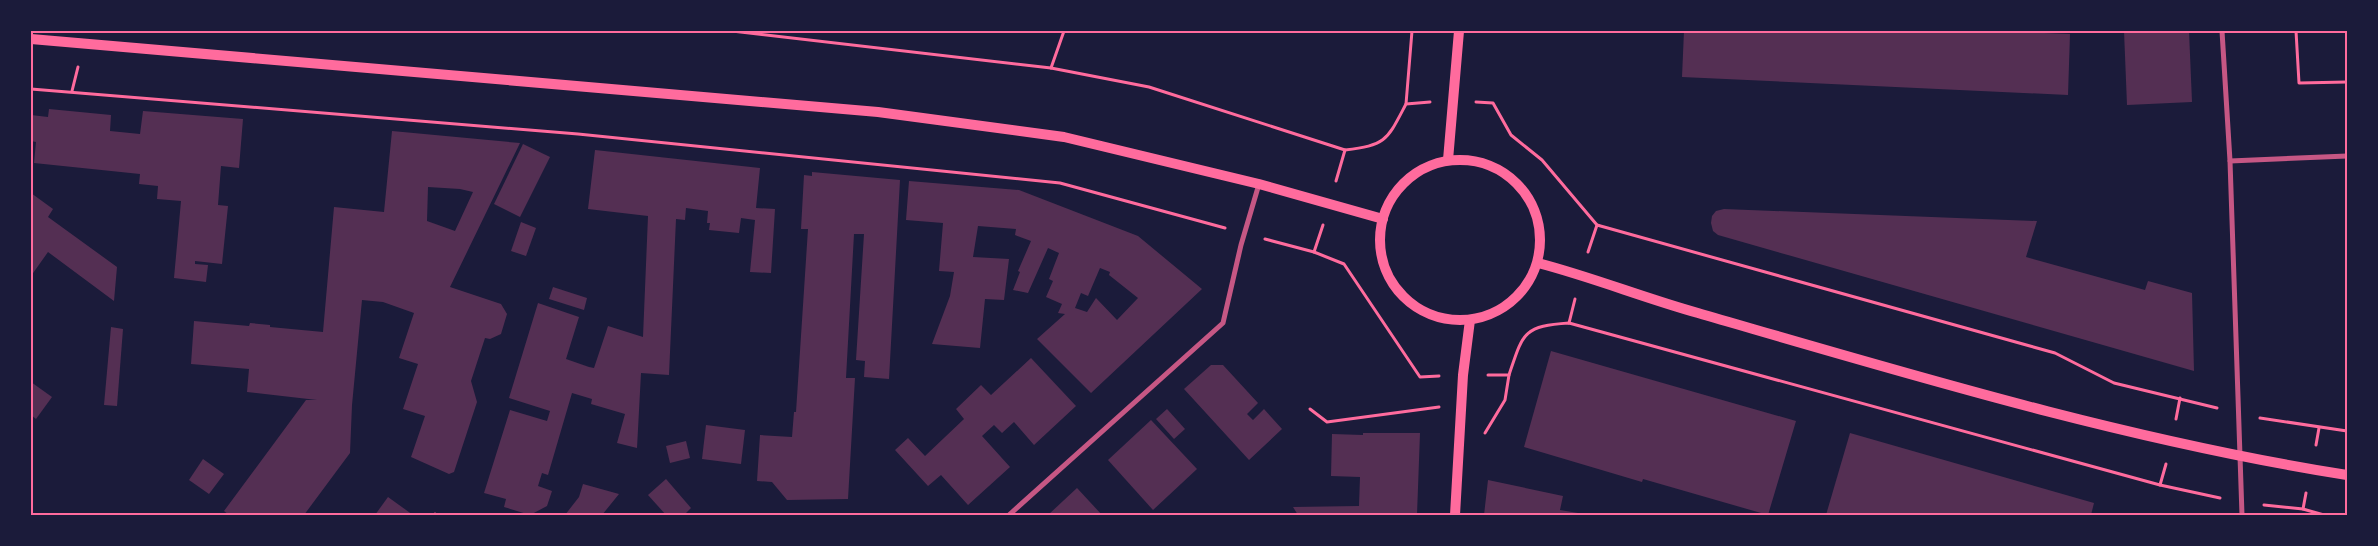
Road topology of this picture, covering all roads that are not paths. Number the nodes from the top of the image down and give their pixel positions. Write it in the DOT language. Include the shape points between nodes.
graph roads {
  1 [pos="1459,31"];
  2 [pos="2222,31"];
  3 [pos="31,39"];
  4 [pos="2347,156"];
  5 [pos="1448,160"];
  6 [pos="2230,161"];
  7 [pos="1259,184"];
  8 [pos="1383,219"];
  9 [pos="1538,263"];
  10 [pos="1470,320"];
  11 [pos="2239,456"];
  12 [pos="2347,475"];
  13 [pos="1008,515"];
  14 [pos="1455,515"];
  15 [pos="2242,515"];
  1 -- 5 [label="main road"];
  2 -- 6 [label="street"];
  3 -- 7 [label="main road" via="878,112 1064,137"];
  4 -- 6 [label="street"];
  5 -- 8 [label="main road" via="1426,167 1407,180 1392,198"];
  5 -- 9 [label="main road" via="1475,161 1500,170 1521,187 1535,210 1539,227"];
  6 -- 11 [label="street"];
  7 -- 8 [label="main road"];
  7 -- 13 [label="street" via="1223,323"];
  8 -- 10 [label="main road" via="1380,245 1386,270 1400,292 1420,309 1444,318"];
  9 -- 10 [label="main road" via="1528,284 1512,301 1492,313"];
  9 -- 11 [label="main road" via="1695,312 2062,416"];
  10 -- 14 [label="main road" via="1463,375"];
  11 -- 12 [label="main road"];
  11 -- 15 [label="street"];
}
